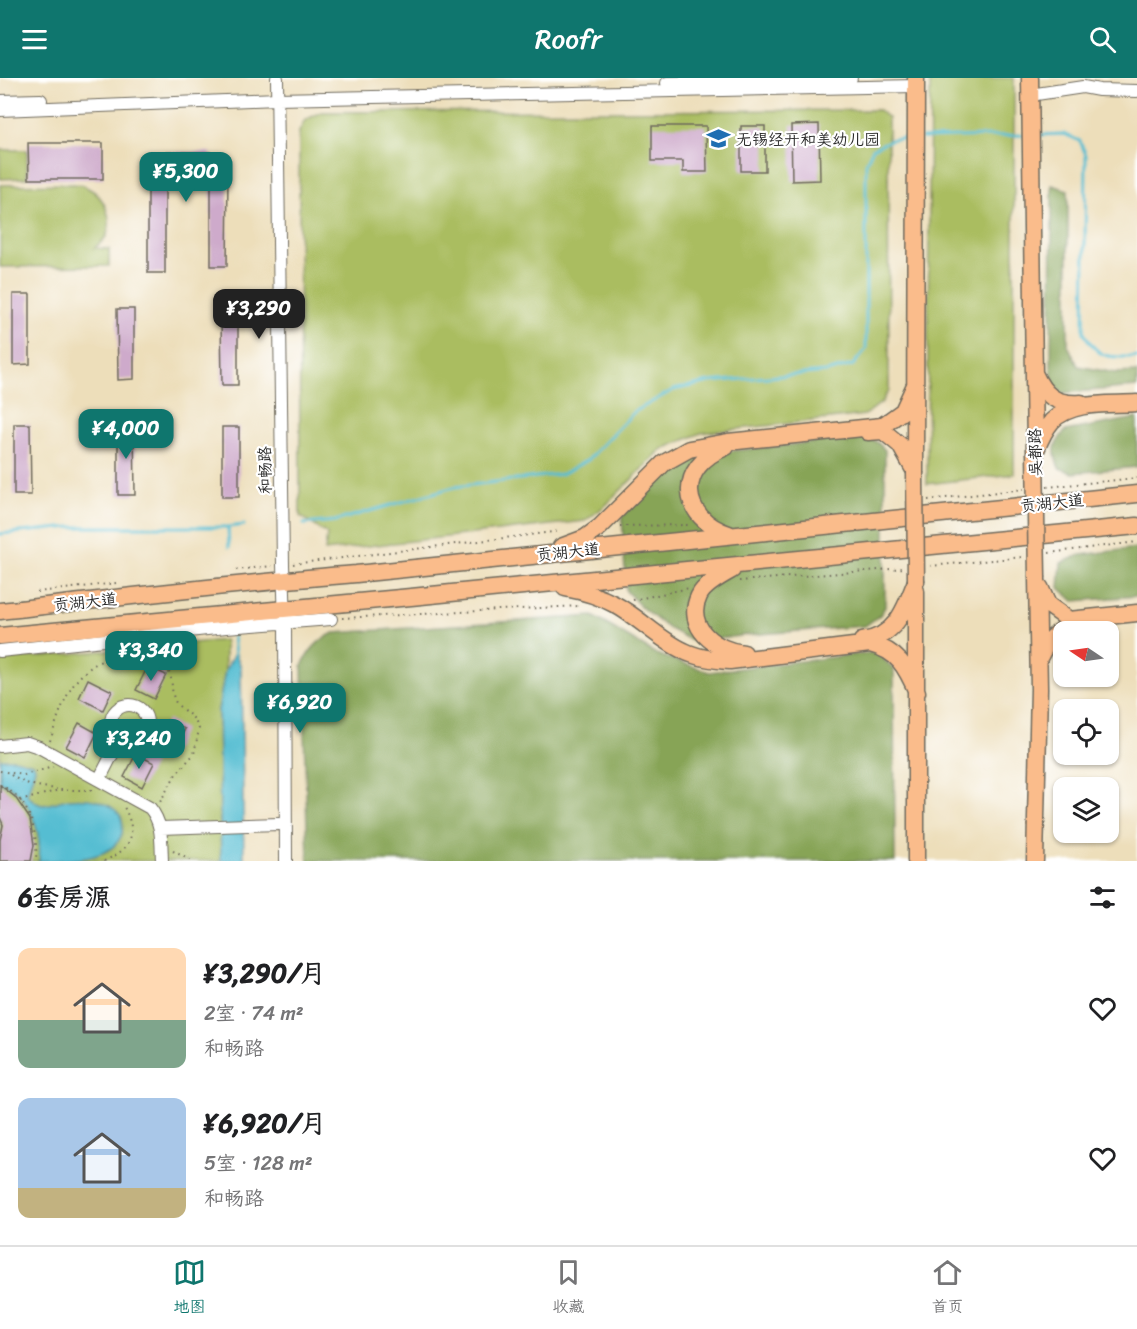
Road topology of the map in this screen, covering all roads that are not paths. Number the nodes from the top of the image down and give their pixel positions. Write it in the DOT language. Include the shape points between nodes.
graph roads {
  1 [pos="272,78"];
  2 [pos="277,78"];
  3 [pos="851,78"];
  4 [pos="916,82"];
  5 [pos="1030,86"];
  6 [pos="1137,91"];
  7 [pos="275,95"];
  8 [pos="0,101"];
  9 [pos="0,110"];
  10 [pos="1034,372"];
  11 [pos="915,385"];
  12 [pos="1137,401"];
  13 [pos="1035,452"];
  14 [pos="915,472"];
  15 [pos="1137,494"];
  16 [pos="1137,526"];
  17 [pos="733,536"];
  18 [pos="543,554"];
  19 [pos="736,568"];
  20 [pos="280,573"];
  21 [pos="1037,578"];
  22 [pos="916,581"];
  23 [pos="544,585"];
  24 [pos="0,611"];
  25 [pos="282,615"];
  26 [pos="1137,615"];
  27 [pos="331,619"];
  28 [pos="0,636"];
  29 [pos="0,651"];
  30 [pos="1038,659"];
  31 [pos="917,692"];
  32 [pos="120,739"];
  33 [pos="0,746"];
  34 [pos="99,786"];
  35 [pos="279,824"];
  36 [pos="161,828"];
  37 [pos="161,855"];
  38 [pos="279,861"];
  39 [pos="286,861"];
  40 [pos="916,861"];
  41 [pos="1035,861"];
  1 -- 7 [label="street, 和畅路"];
  2 -- 7 [label="street, 和畅路"];
  3 -- 7 [label="street"];
  4 -- 7 [label="street"];
  4 -- 11 [label="main road"];
  5 -- 6 [label="street"];
  5 -- 10 [label="main road, 吴都路"];
  7 -- 8 [label="street"];
  7 -- 9 [label="street"];
  7 -- 20 [label="street, 和畅路"];
  10 -- 12 [label="main road" via="1041,388 1059,401"];
  10 -- 13 [label="main road, 吴都路"];
  11 -- 14 [label="main road"];
  11 -- 18 [label="main road" via="903,411 882,426 689,449 664,463 585,538"];
  12 -- 13 [label="main road" via="1073,408 1062,413 1051,422"];
  13 -- 21 [label="main road, 吴都路, bridge"];
  14 -- 17 [label="main road" via="900,445 883,430 726,446 701,460 694,471 690,494 708,525"];
  14 -- 22 [label="main road, bridge"];
  15 -- 17 [label="main road, 贡湖大道"];
  16 -- 19 [label="main road, 贡湖大道"];
  17 -- 18 [label="main road, 贡湖大道"];
  18 -- 20 [label="main road, 贡湖大道"];
  19 -- 22 [label="main road" via="711,583 699,595 696,606 696,624 709,641 734,652 870,640 898,622"];
  19 -- 23 [label="main road, 贡湖大道"];
  20 -- 24 [label="main road, 贡湖大道"];
  20 -- 25 [label="street, 和畅路"];
  21 -- 26 [label="main road" via="1048,605 1069,620"];
  21 -- 30 [label="main road, 吴都路"];
  22 -- 31 [label="main road"];
  23 -- 25 [label="main road, 贡湖大道"];
  23 -- 31 [label="main road" via="590,594 614,604 672,645 714,660 870,644 884,648 904,665"];
  25 -- 27 [label="street, 贡湖大道"];
  25 -- 28 [label="main road, 贡湖大道"];
  25 -- 29 [label="street, 贡湖大道"];
  25 -- 35 [label="street, 和畅路"];
  25 -- 39 [label="street, 和畅路"];
  26 -- 30 [label="main road" via="1071,624 1052,636"];
  30 -- 41 [label="main road, 吴都路"];
  31 -- 40 [label="main road"];
  32 -- 34 [label="street"];
  33 -- 34 [label="street" via="27,742"];
  34 -- 36 [label="street" via="150,808"];
  35 -- 36 [label="street"];
  35 -- 38 [label="street, 和畅路"];
  36 -- 37 [label="street"];
}
